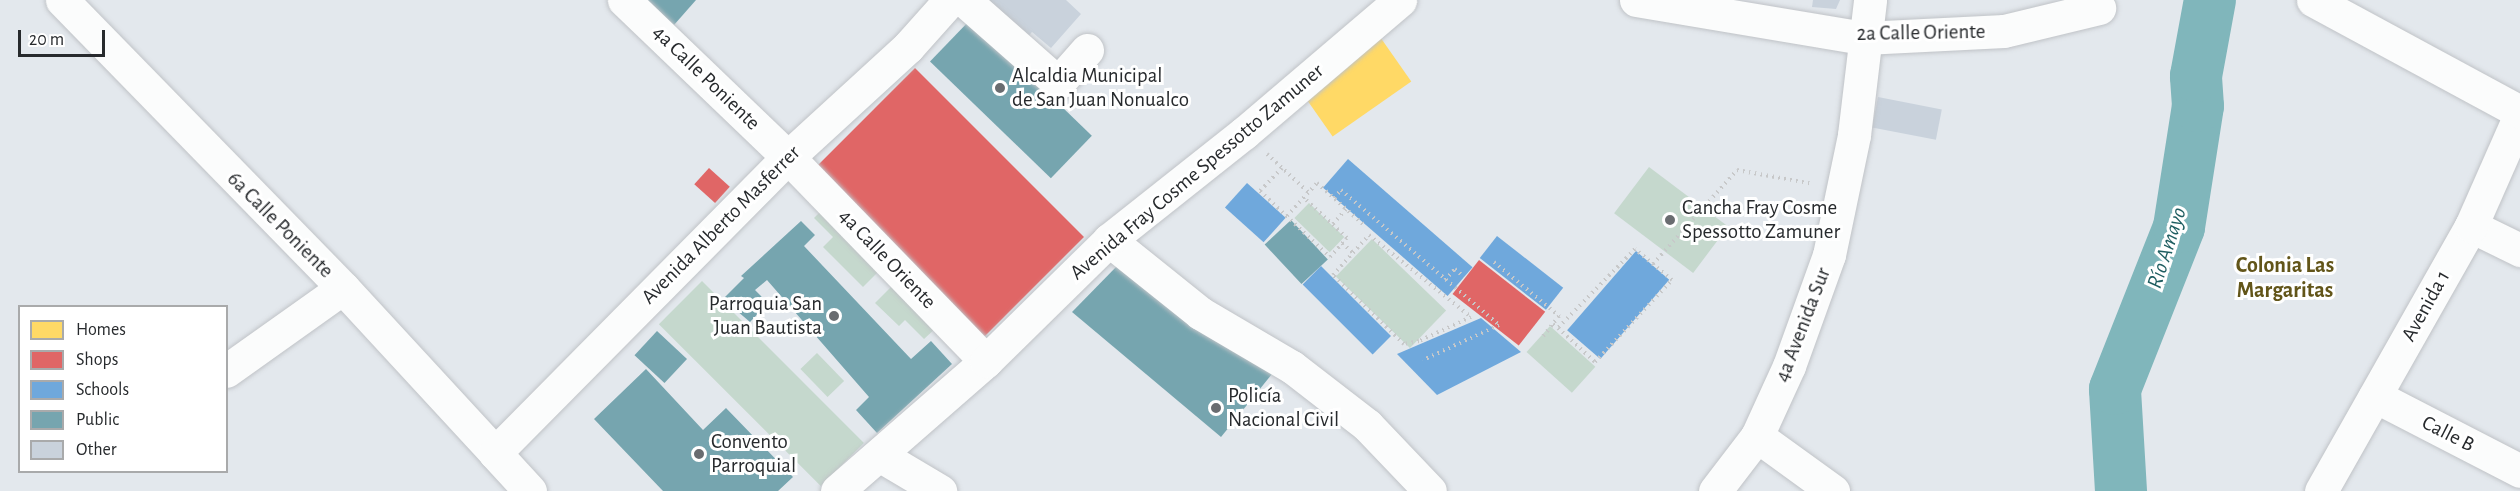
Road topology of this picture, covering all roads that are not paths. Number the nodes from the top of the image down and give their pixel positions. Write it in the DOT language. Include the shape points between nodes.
graph roads {
  1 [pos="62,0"];
  2 [pos="624,0"];
  3 [pos="950,0"];
  4 [pos="964,0"];
  5 [pos="1400,0"];
  6 [pos="1636,0"];
  7 [pos="1870,0"];
  8 [pos="2313,0"];
  9 [pos="2099,8"];
  10 [pos="1864,38"];
  11 [pos="1087,50"];
  12 [pos="2520,113"];
  13 [pos="788,157"];
  14 [pos="2471,226"];
  15 [pos="1109,240"];
  16 [pos="2520,250"];
  17 [pos="343,288"];
  18 [pos="986,361"];
  19 [pos="228,370"];
  20 [pos="2375,396"];
  21 [pos="1757,436"];
  22 [pos="495,453"];
  23 [pos="881,456"];
  24 [pos="2520,471"];
  25 [pos="530,491"];
  26 [pos="837,491"];
  27 [pos="940,491"];
  28 [pos="1430,491"];
  29 [pos="1715,491"];
  30 [pos="1833,491"];
  31 [pos="2322,491"];
  1 -- 17 [label="street, 6a Calle Poniente"];
  2 -- 13 [label="street, 4a Calle Poniente"];
  3 -- 13 [label="street, Avenida Alberto Masferrer" via="908,47"];
  4 -- 11 [label="street" via="1058,83"];
  5 -- 15 [label="street, Avenida Fray Cosme Spessotto Zamuner" via="1244,134"];
  6 -- 10 [label="street, 2a Calle Oriente"];
  7 -- 10 [label="street, 4a Avenida Sur"];
  8 -- 12 [label="street"];
  9 -- 10 [label="street, 2a Calle Oriente" via="2004,31"];
  10 -- 21 [label="street, 4a Avenida Sur" via="1854,135 1829,255 1789,366"];
  12 -- 14 [label="street, Avenida 1"];
  13 -- 18 [label="street, 4a Calle Oriente"];
  13 -- 22 [label="street, Avenida Alberto Masferrer"];
  14 -- 16 [label="street"];
  14 -- 20 [label="street, Avenida 1"];
  15 -- 18 [label="street, Avenida Fray Cosme Spessotto Zamuner"];
  15 -- 28 [label="street" via="1200,313 1292,367 1367,425"];
  17 -- 19 [label="street"];
  17 -- 22 [label="street, 6a Calle Poniente"];
  18 -- 23 [label="street, Avenida Fray Cosme Spessotto Zamuner"];
  20 -- 24 [label="street, Calle B"];
  20 -- 31 [label="street, Avenida 1"];
  21 -- 29 [label="street, 4a Avenida Sur"];
  21 -- 30 [label="street"];
  22 -- 25 [label="street, 6a Calle Poniente"];
  23 -- 26 [label="street, Avenida Fray Cosme Spessotto Zamuner"];
  23 -- 27 [label="street"];
}
